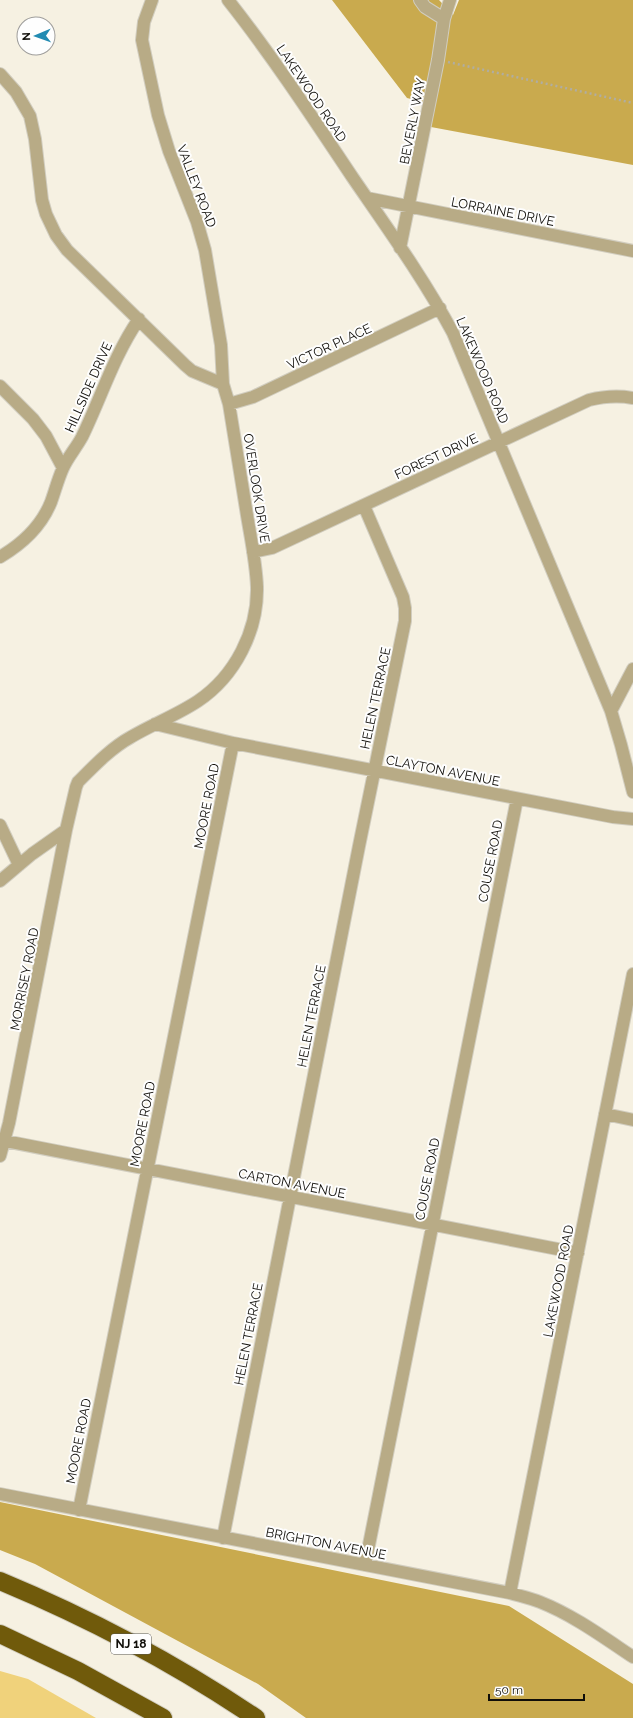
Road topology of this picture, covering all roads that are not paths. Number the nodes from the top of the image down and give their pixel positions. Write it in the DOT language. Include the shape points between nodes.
graph roads {
  1 [pos="152,0"];
  2 [pos="228,0"];
  3 [pos="420,0"];
  4 [pos="450,0"];
  5 [pos="444,19"];
  6 [pos="0,74"];
  7 [pos="367,198"];
  8 [pos="409,207"];
  9 [pos="400,248"];
  10 [pos="633,251"];
  11 [pos="440,308"];
  12 [pos="138,320"];
  13 [pos="223,384"];
  14 [pos="0,386"];
  15 [pos="633,398"];
  16 [pos="229,404"];
  17 [pos="498,442"];
  18 [pos="63,468"];
  19 [pos="364,506"];
  20 [pos="253,552"];
  21 [pos="0,557"];
  22 [pos="633,669"];
  23 [pos="611,711"];
  24 [pos="155,724"];
  25 [pos="233,743"];
  26 [pos="374,771"];
  27 [pos="633,792"];
  28 [pos="517,799"];
  29 [pos="633,819"];
  30 [pos="0,825"];
  31 [pos="66,830"];
  32 [pos="19,865"];
  33 [pos="0,882"];
  34 [pos="633,974"];
  35 [pos="606,1114"];
  36 [pos="633,1120"];
  37 [pos="2,1140"];
  38 [pos="0,1156"];
  39 [pos="148,1169"];
  40 [pos="290,1197"];
  41 [pos="432,1224"];
  42 [pos="578,1253"];
  43 [pos="0,1494"];
  44 [pos="79,1510"];
  45 [pos="223,1538"];
  46 [pos="365,1565"];
  47 [pos="0,1581"];
  48 [pos="510,1593"];
  49 [pos="0,1634"];
  50 [pos="633,1657"];
  51 [pos="163,1718"];
  52 [pos="256,1718"];
  1 -- 13 [label="street, VALLEY ROAD" via="144,22 142,40 168,151 206,250 221,345"];
  2 -- 7 [label="street, LAKEWOOD ROAD" via="272,58"];
  3 -- 5 [label="street" via="425,7"];
  4 -- 5 [label="street, BEVERLY WAY"];
  5 -- 8 [label="street, BEVERLY WAY"];
  6 -- 12 [label="street" via="16,92 30,116 42,200 56,235 67,250"];
  7 -- 8 [label="street, LORRAINE DRIVE"];
  7 -- 9 [label="street, LAKEWOOD ROAD"];
  8 -- 9 [label="street, BEVERLY WAY"];
  8 -- 10 [label="street, LORRAINE DRIVE"];
  9 -- 11 [label="street, LAKEWOOD ROAD"];
  11 -- 16 [label="street, VICTOR PLACE" via="260,394"];
  11 -- 17 [label="street, LAKEWOOD ROAD"];
  12 -- 13 [label="street" via="192,370"];
  12 -- 18 [label="street, HILLSIDE DRIVE" via="126,338 81,438"];
  13 -- 16 [label="street, OVERLOOK DRIVE"];
  14 -- 18 [label="street, HILLSIDE DRIVE" via="46,436"];
  15 -- 17 [label="street, FOREST DRIVE" via="618,395 589,400"];
  16 -- 20 [label="street, OVERLOOK DRIVE"];
  17 -- 19 [label="street, FOREST DRIVE"];
  17 -- 23 [label="street, LAKEWOOD ROAD"];
  18 -- 21 [label="street, HILLSIDE DRIVE" via="50,504 38,526 19,545"];
  19 -- 20 [label="street, FOREST DRIVE" via="272,548"];
  19 -- 26 [label="street, HELEN TERRACE" via="403,597 405,608 405,621"];
  20 -- 24 [label="street, OVERLOOK DRIVE" via="257,586 256,604 251,628 242,650 231,669 215,687 198,701"];
  22 -- 23 [label="street"];
  23 -- 27 [label="street, LAKEWOOD ROAD"];
  24 -- 25 [label="street, CLAYTON AVENUE"];
  24 -- 31 [label="street, OVERLOOK DRIVE" via="130,737 78,782"];
  25 -- 26 [label="street, CLAYTON AVENUE"];
  25 -- 39 [label="street, MOORE ROAD"];
  26 -- 28 [label="street, CLAYTON AVENUE"];
  26 -- 40 [label="street, HELEN TERRACE"];
  28 -- 29 [label="street, CLAYTON AVENUE"];
  28 -- 41 [label="street, COUSE ROAD"];
  30 -- 32 [label="street"];
  31 -- 32 [label="street"];
  31 -- 37 [label="street, MORRISEY ROAD" via="11,1115"];
  32 -- 33 [label="street"];
  34 -- 35 [label="street, LAKEWOOD ROAD"];
  35 -- 36 [label="street"];
  35 -- 42 [label="street, LAKEWOOD ROAD"];
  37 -- 38 [label="street, MORRISEY ROAD"];
  37 -- 39 [label="street, CARTON AVENUE"];
  39 -- 40 [label="street, CARTON AVENUE"];
  39 -- 44 [label="street, MOORE ROAD"];
  40 -- 41 [label="street, CARTON AVENUE"];
  40 -- 45 [label="street, HELEN TERRACE"];
  41 -- 42 [label="street, CARTON AVENUE"];
  41 -- 46 [label="street, COUSE ROAD"];
  42 -- 48 [label="street, LAKEWOOD ROAD"];
  43 -- 44 [label="street, BRIGHTON AVENUE"];
  44 -- 45 [label="street, BRIGHTON AVENUE"];
  45 -- 46 [label="street, BRIGHTON AVENUE"];
  46 -- 48 [label="street, BRIGHTON AVENUE"];
  47 -- 52 [label="highway, NJ 18" via="76,1615 148,1653"];
  48 -- 50 [label="street, BRIGHTON AVENUE" via="552,1608 584,1625"];
  49 -- 51 [label="highway" via="78,1671"];
}
